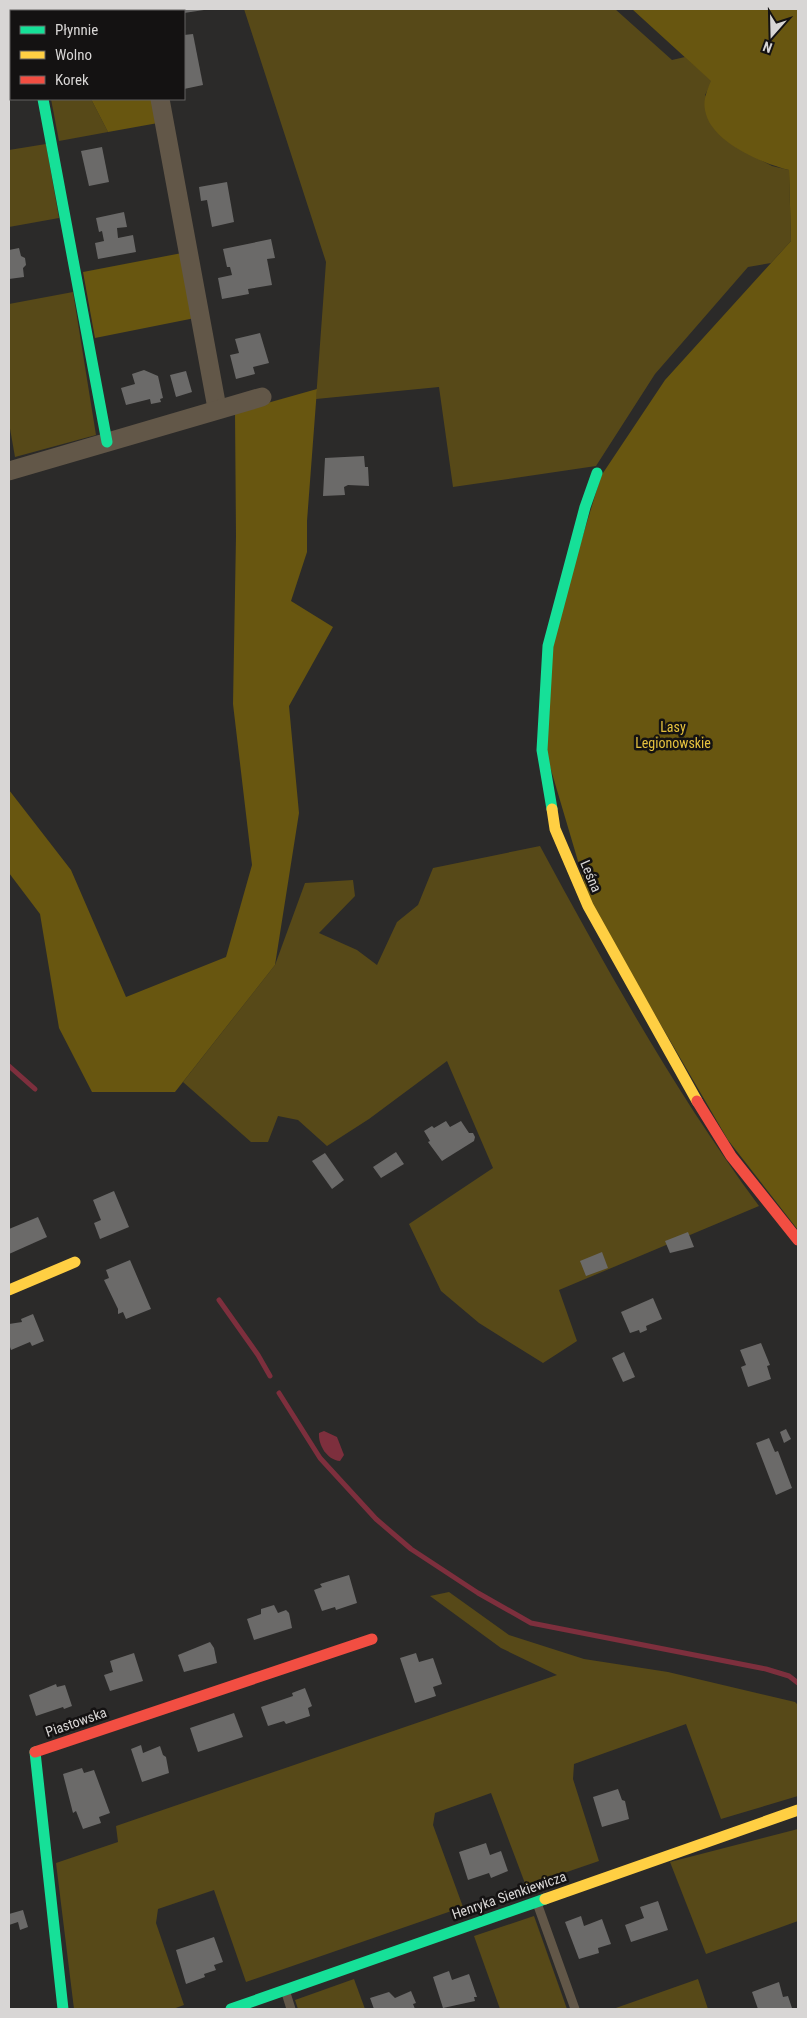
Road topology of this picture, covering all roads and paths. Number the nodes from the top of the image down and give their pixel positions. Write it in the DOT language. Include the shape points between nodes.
graph roads {
  1 [pos="43,100"];
  2 [pos="160,100"];
  3 [pos="262,397"];
  4 [pos="217,408"];
  5 [pos="107,442"];
  6 [pos="9,470"];
  7 [pos="597,473"];
  8 [pos="798,1240"];
  9 [pos="75,1262"];
  10 [pos="9,1290"];
  11 [pos="372,1638"];
  12 [pos="798,1810"];
  13 [pos="537,1901"];
  14 [pos="285,1990"];
  15 [pos="63,2009"];
  16 [pos="231,2009"];
  17 [pos="291,2009"];
  18 [pos="574,2009"];
  1 -- 5 [label="street"];
  2 -- 4 [label="street"];
  3 -- 4 [label="street"];
  4 -- 5 [label="street"];
  5 -- 6 [label="street"];
  7 -- 8 [label="street, Leśna" via="548,646 542,750 555,829 588,906 700,1107 731,1156"];
  9 -- 10 [label="street"];
  11 -- 15 [label="street, Piastowska" via="34,1752"];
  12 -- 13 [label="street, Henryka Sienkiewicza"];
  13 -- 14 [label="street, Henryka Sienkiewicza"];
  13 -- 18 [label="lane"];
  14 -- 16 [label="street, Henryka Sienkiewicza"];
  14 -- 17 [label="lane"];
}
